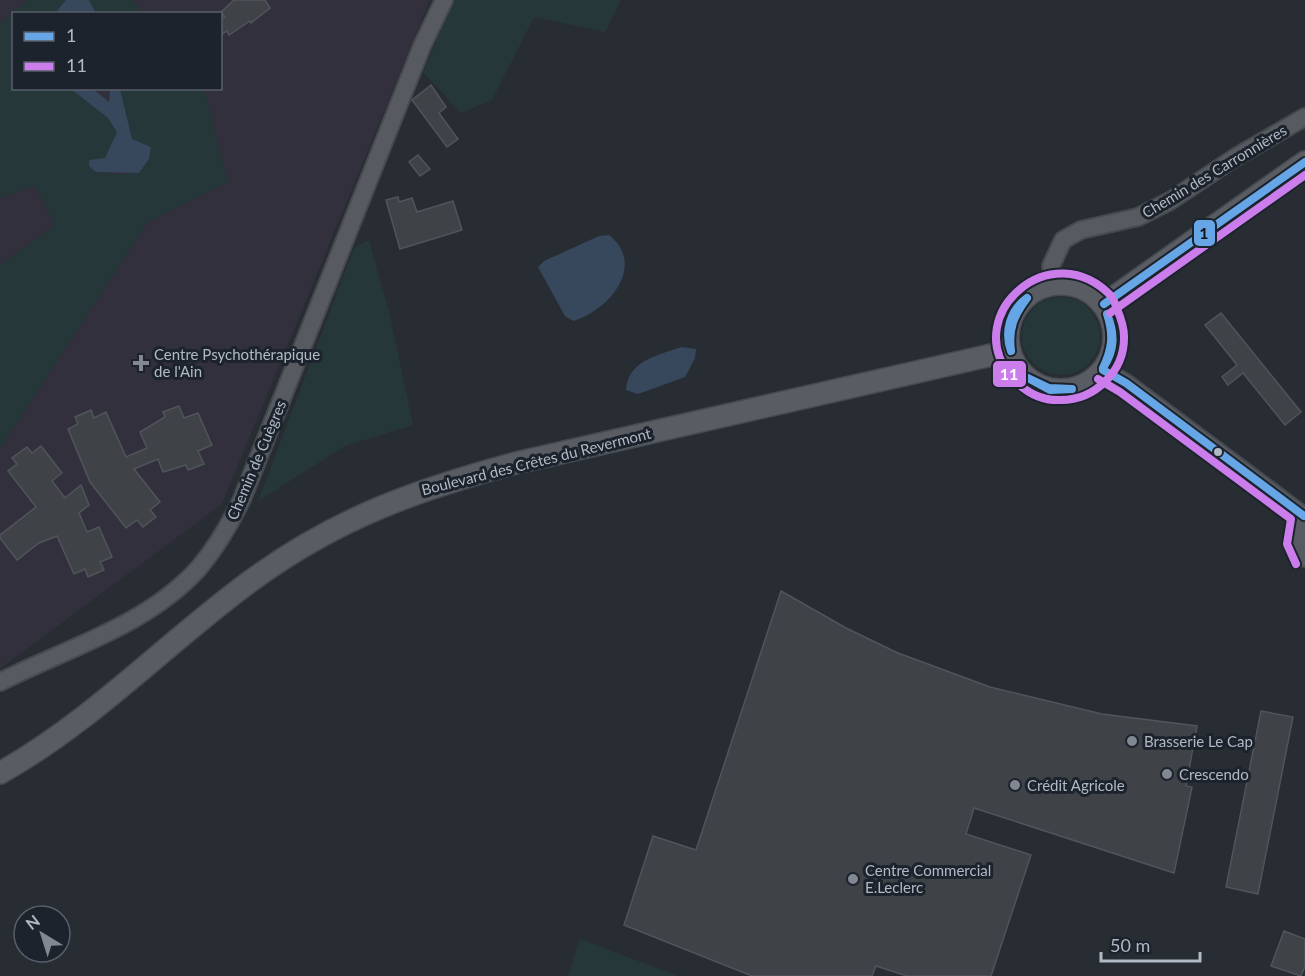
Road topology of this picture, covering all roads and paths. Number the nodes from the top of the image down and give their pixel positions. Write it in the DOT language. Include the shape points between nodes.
graph roads {
  1 [pos="444,0"];
  2 [pos="1305,117"];
  3 [pos="1305,162"];
  4 [pos="1055,283"];
  5 [pos="1104,303"];
  6 [pos="1009,351"];
  7 [pos="1103,370"];
  8 [pos="1304,515"];
  9 [pos="1305,558"];
  10 [pos="0,682"];
  11 [pos="0,773"];
  1 -- 10 [label="street, Chemin de Cuègres" via="422,46 242,499 218,542 191,575 145,611"];
  2 -- 4 [label="street, Chemin des Carronnières" via="1170,201 1138,217 1081,230 1063,240 1051,266"];
  3 -- 5 [label="main road"];
  4 -- 5 [label="main road" via="1073,284"];
  4 -- 6 [label="main road" via="1037,288 1022,300 1007,333"];
  5 -- 7 [label="main road" via="1115,337"];
  6 -- 7 [label="main road" via="1022,373 1042,387 1076,388"];
  6 -- 11 [label="main road, Boulevard des Crêtes du Revermont" via="516,463 396,499 351,518 252,580 92,712"];
  7 -- 8 [label="street"];
  8 -- 9 [label="street" via="1297,535"];
}
